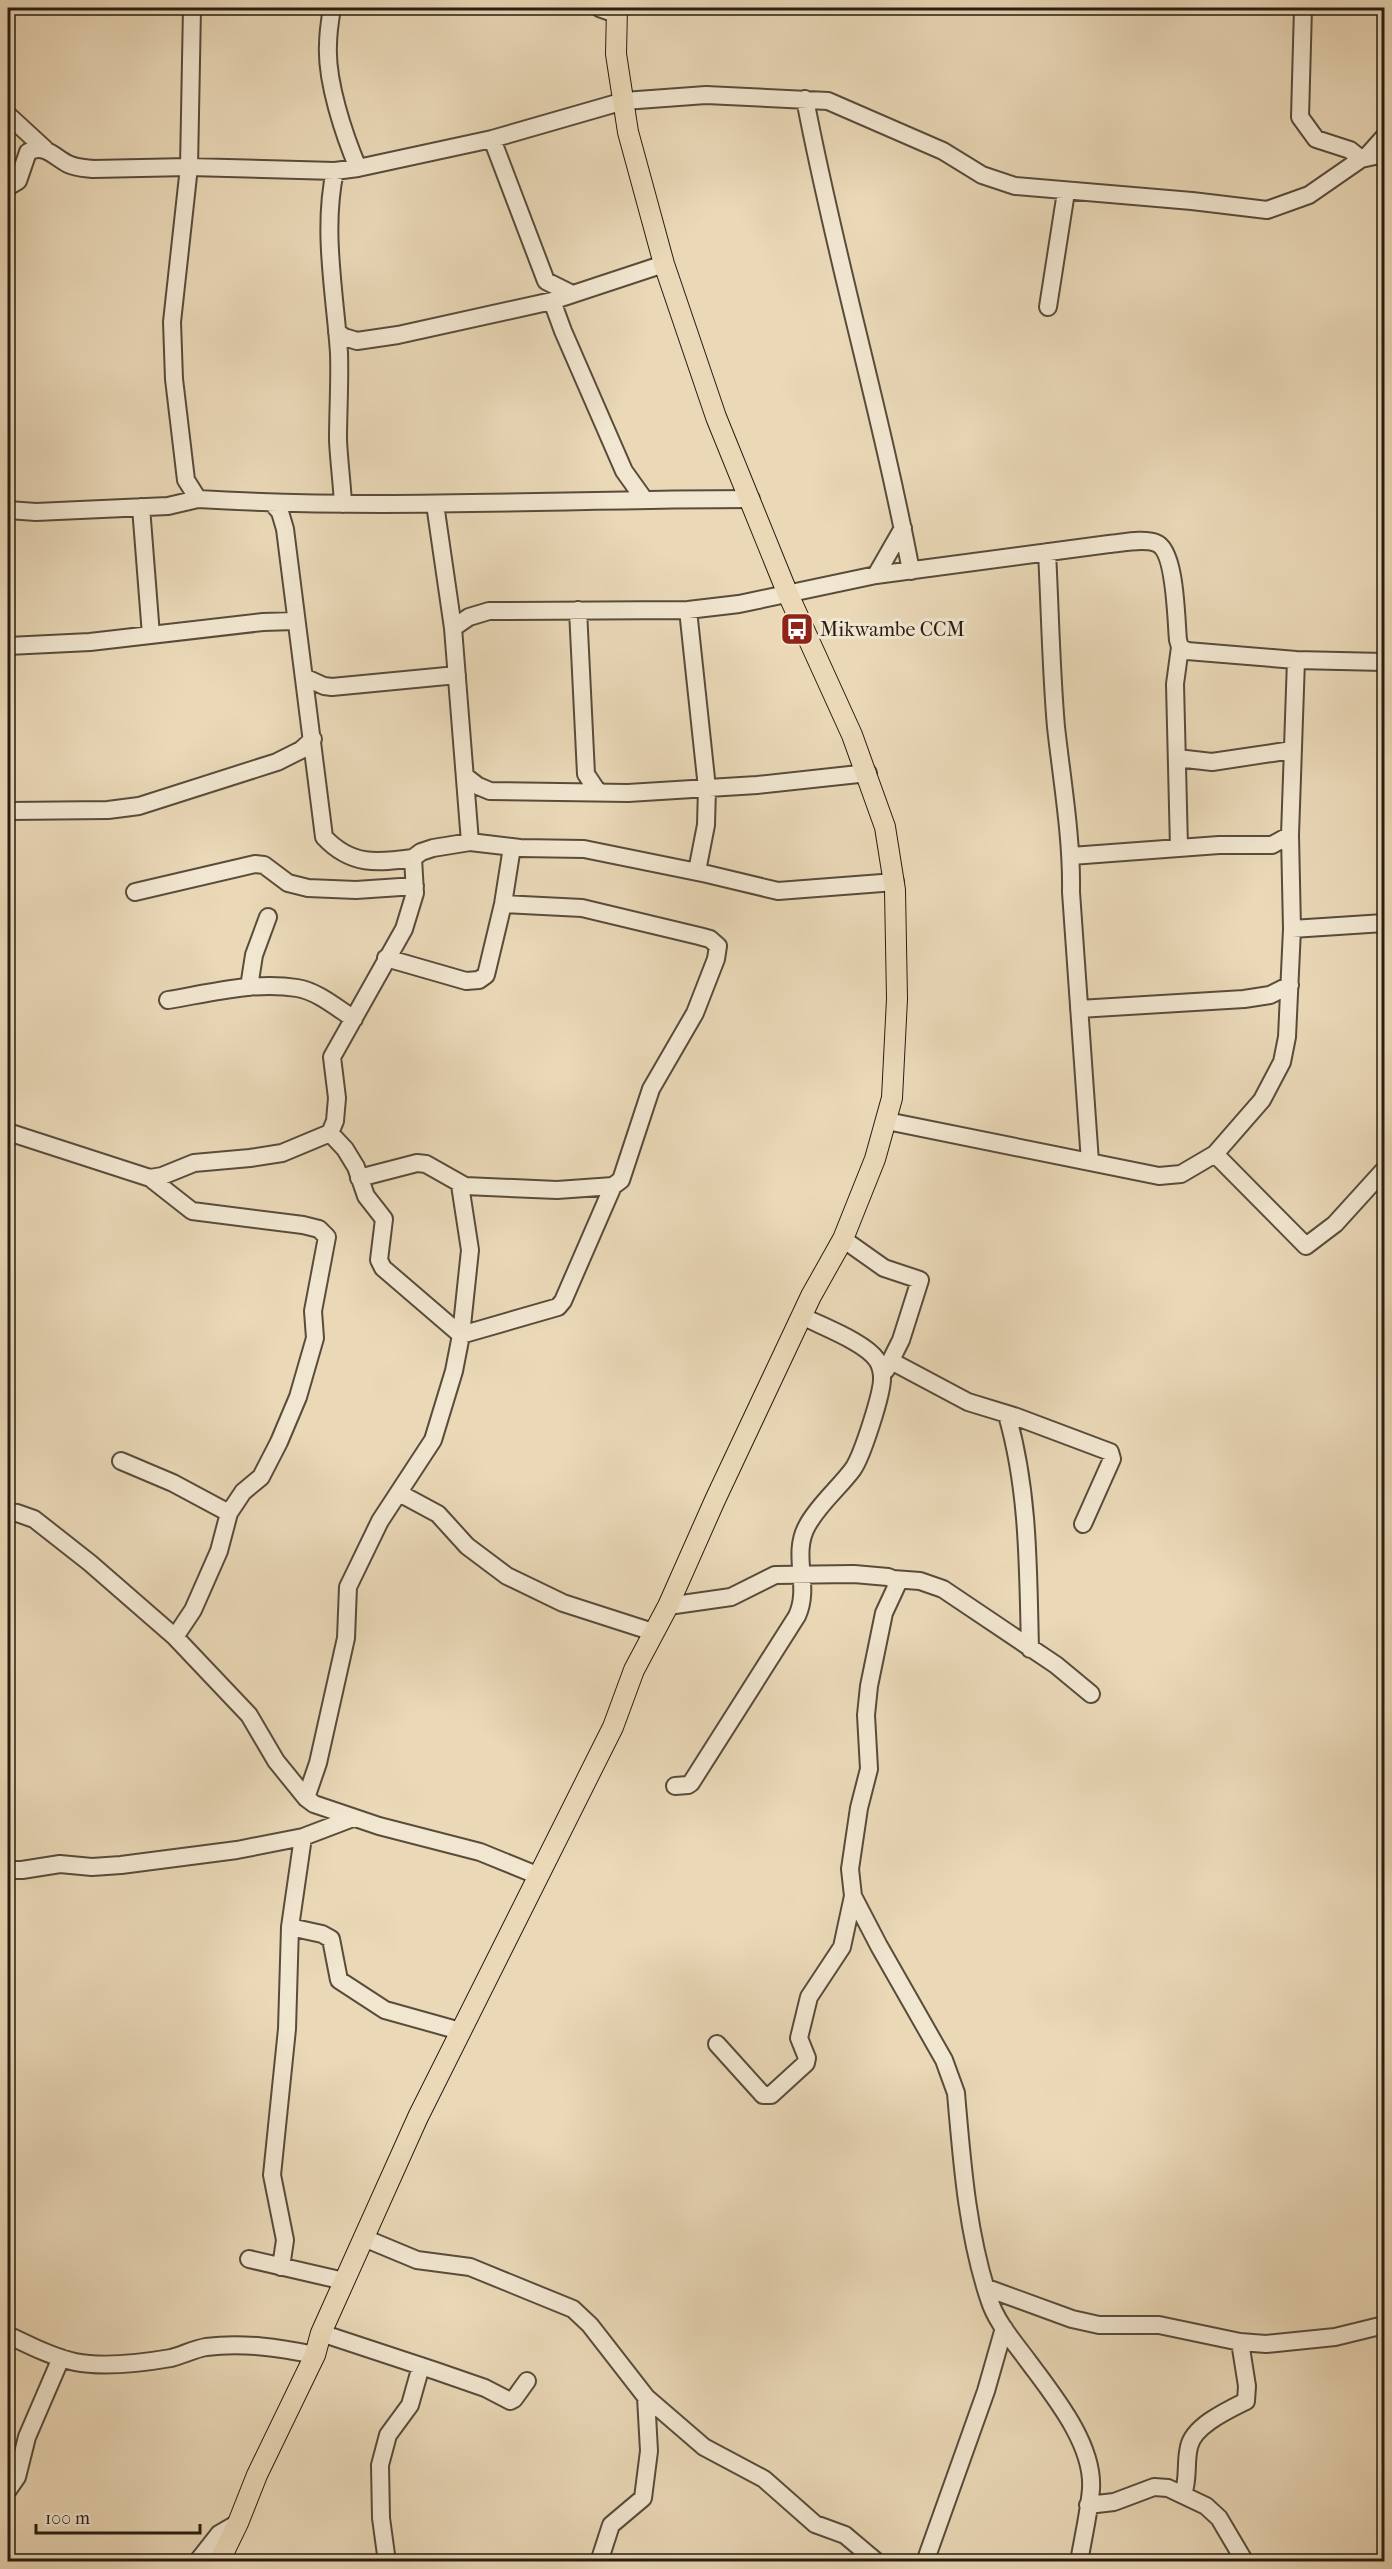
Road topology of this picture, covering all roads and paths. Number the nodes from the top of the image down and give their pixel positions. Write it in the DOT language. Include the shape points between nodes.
graph roads {
  1 [pos="192,8"];
  2 [pos="332,8"];
  3 [pos="1303,8"];
  4 [pos="611,10"];
  5 [pos="805,99"];
  6 [pos="624,101"];
  7 [pos="8,115"];
  8 [pos="1384,137"];
  9 [pos="492,139"];
  10 [pos="45,149"];
  11 [pos="1384,154"];
  12 [pos="1364,158"];
  13 [pos="189,167"];
  14 [pos="358,168"];
  15 [pos="335,171"];
  16 [pos="8,187"];
  17 [pos="1066,192"];
  18 [pos="664,264"];
  19 [pos="570,293"];
  20 [pos="552,301"];
  21 [pos="1048,307"];
  22 [pos="337,332"];
  23 [pos="357,341"];
  24 [pos="339,356"];
  25 [pos="198,499"];
  26 [pos="644,499"];
  27 [pos="750,499"];
  28 [pos="273,504"];
  29 [pos="343,504"];
  30 [pos="435,504"];
  31 [pos="141,507"];
  32 [pos="8,510"];
  33 [pos="903,528"];
  34 [pos="1047,552"];
  35 [pos="911,571"];
  36 [pos="876,574"];
  37 [pos="787,592"];
  38 [pos="578,610"];
  39 [pos="688,610"];
  40 [pos="295,621"];
  41 [pos="453,628"];
  42 [pos="151,635"];
  43 [pos="8,646"];
  44 [pos="1180,647"];
  45 [pos="1296,660"];
  46 [pos="1384,662"];
  47 [pos="457,675"];
  48 [pos="304,676"];
  49 [pos="324,686"];
  50 [pos="308,705"];
  51 [pos="313,739"];
  52 [pos="1292,750"];
  53 [pos="1177,758"];
  54 [pos="868,773"];
  55 [pos="465,776"];
  56 [pos="707,788"];
  57 [pos="490,791"];
  58 [pos="598,792"];
  59 [pos="468,804"];
  60 [pos="8,811"];
  61 [pos="1290,835"];
  62 [pos="470,842"];
  63 [pos="1272,845"];
  64 [pos="513,847"];
  65 [pos="1179,848"];
  66 [pos="1071,856"];
  67 [pos="413,858"];
  68 [pos="1289,858"];
  69 [pos="697,871"];
  70 [pos="895,882"];
  71 [pos="415,886"];
  72 [pos="135,892"];
  73 [pos="503,904"];
  74 [pos="268,917"];
  75 [pos="1384,923"];
  76 [pos="1292,928"];
  77 [pos="386,958"];
  78 [pos="1290,985"];
  79 [pos="249,987"];
  80 [pos="168,1000"];
  81 [pos="1079,1009"];
  82 [pos="354,1019"];
  83 [pos="887,1121"];
  84 [pos="8,1132"];
  85 [pos="330,1133"];
  86 [pos="1215,1154"];
  87 [pos="1090,1162"];
  88 [pos="1384,1170"];
  89 [pos="150,1178"];
  90 [pos="359,1178"];
  91 [pos="460,1185"];
  92 [pos="613,1186"];
  93 [pos="843,1239"];
  94 [pos="802,1316"];
  95 [pos="461,1335"];
  96 [pos="891,1361"];
  97 [pos="882,1378"];
  98 [pos="1007,1415"];
  99 [pos="121,1461"];
  100 [pos="399,1493"];
  101 [pos="8,1512"];
  102 [pos="229,1513"];
  103 [pos="1083,1524"];
  104 [pos="803,1575"];
  105 [pos="893,1579"];
  106 [pos="668,1606"];
  107 [pos="652,1632"];
  108 [pos="175,1637"];
  109 [pos="1030,1649"];
  110 [pos="1091,1694"];
  111 [pos="675,1786"];
  112 [pos="306,1798"];
  113 [pos="353,1818"];
  114 [pos="303,1837"];
  115 [pos="8,1870"];
  116 [pos="539,1876"];
  117 [pos="853,1896"];
  118 [pos="290,1927"];
  119 [pos="460,2031"];
  120 [pos="717,2044"];
  121 [pos="364,2238"];
  122 [pos="249,2259"];
  123 [pos="281,2267"];
  124 [pos="345,2281"];
  125 [pos="987,2288"];
  126 [pos="1384,2325"];
  127 [pos="1004,2328"];
  128 [pos="321,2333"];
  129 [pos="8,2335"];
  130 [pos="1240,2342"];
  131 [pos="315,2355"];
  132 [pos="61,2358"];
  133 [pos="421,2366"];
  134 [pos="527,2381"];
  135 [pos="646,2397"];
  136 [pos="8,2490"];
  137 [pos="1183,2494"];
  138 [pos="1088,2505"];
  139 [pos="238,2523"];
  140 [pos="197,2562"];
  141 [pos="219,2562"];
  142 [pos="387,2562"];
  143 [pos="599,2562"];
  144 [pos="877,2562"];
  145 [pos="925,2562"];
  146 [pos="1079,2562"];
  147 [pos="1245,2562"];
  1 -- 13 [label="street"];
  2 -- 14 [label="street" via="327,46 330,73 346,141"];
  3 -- 12 [label="street" via="1300,117 1316,139"];
  4 -- 6 [label="main road"];
  5 -- 6 [label="street" via="706,95"];
  5 -- 17 [label="street" via="828,101 867,117 943,151 982,175 1015,186"];
  5 -- 33 [label="street" via="820,180"];
  6 -- 9 [label="street"];
  6 -- 18 [label="main road" via="628,132"];
  7 -- 10 [label="street"];
  8 -- 12 [label="street"];
  9 -- 14 [label="street"];
  9 -- 19 [label="street" via="546,281"];
  10 -- 13 [label="street" via="78,167 93,169"];
  10 -- 16 [label="street" via="28,152 18,181"];
  11 -- 12 [label="street"];
  12 -- 17 [label="street" via="1309,195 1267,210"];
  13 -- 15 [label="street"];
  13 -- 25 [label="street" via="172,322 174,379 186,480"];
  14 -- 15 [label="street"];
  15 -- 22 [label="street" via="329,201"];
  17 -- 21 [label="street"];
  18 -- 19 [label="street"];
  18 -- 27 [label="main road" via="716,417"];
  19 -- 20 [label="street"];
  20 -- 23 [label="street"];
  20 -- 26 [label="street" via="624,471"];
  22 -- 23 [label="street"];
  22 -- 24 [label="street"];
  23 -- 24 [label="street"];
  24 -- 29 [label="street"];
  25 -- 28 [label="street"];
  25 -- 31 [label="street"];
  26 -- 27 [label="street"];
  26 -- 30 [label="street"];
  27 -- 37 [label="main road"];
  28 -- 29 [label="street"];
  28 -- 40 [label="street" via="285,529"];
  29 -- 30 [label="street"];
  30 -- 41 [label="street"];
  31 -- 32 [label="street"];
  31 -- 42 [label="street"];
  33 -- 35 [label="street"];
  33 -- 36 [label="street"];
  34 -- 35 [label="street"];
  34 -- 44 [label="street" via="1109,544 1156,543 1163,548 1173,584"];
  34 -- 66 [label="street" via="1055,714"];
  35 -- 36 [label="street"];
  36 -- 37 [label="street"];
  37 -- 39 [label="street" via="739,604"];
  37 -- 54 [label="main road"];
  38 -- 39 [label="street"];
  38 -- 41 [label="street" via="489,611 469,617"];
  38 -- 58 [label="street" via="586,774"];
  39 -- 56 [label="street"];
  40 -- 42 [label="street"];
  40 -- 48 [label="street"];
  41 -- 47 [label="street"];
  42 -- 43 [label="street"];
  44 -- 45 [label="street" via="1207,654"];
  44 -- 53 [label="street" via="1175,684"];
  45 -- 46 [label="street"];
  45 -- 52 [label="street"];
  47 -- 49 [label="street"];
  47 -- 55 [label="street"];
  48 -- 49 [label="street"];
  48 -- 50 [label="street"];
  49 -- 50 [label="street"];
  50 -- 51 [label="street"];
  51 -- 60 [label="street" via="277,762 147,804 108,810"];
  51 -- 67 [label="street" via="324,837 363,862"];
  52 -- 53 [label="street" via="1212,762"];
  52 -- 61 [label="street"];
  53 -- 65 [label="street"];
  54 -- 56 [label="street"];
  54 -- 70 [label="main road" via="885,827"];
  55 -- 57 [label="street"];
  55 -- 59 [label="street"];
  56 -- 58 [label="street"];
  56 -- 69 [label="street" via="706,825"];
  57 -- 58 [label="street"];
  57 -- 59 [label="street"];
  59 -- 62 [label="street"];
  61 -- 63 [label="street"];
  61 -- 68 [label="street"];
  62 -- 64 [label="street"];
  62 -- 67 [label="street" via="433,848"];
  63 -- 65 [label="street"];
  63 -- 68 [label="street"];
  64 -- 69 [label="street" via="584,849"];
  64 -- 73 [label="street"];
  65 -- 66 [label="street"];
  66 -- 81 [label="street"];
  67 -- 71 [label="street"];
  68 -- 76 [label="street"];
  69 -- 70 [label="street" via="778,891"];
  70 -- 83 [label="main road" via="896,1049"];
  71 -- 72 [label="street" via="308,888 288,883 264,865 255,864"];
  71 -- 77 [label="street" via="404,928"];
  73 -- 77 [label="street" via="486,975 479,980 458,979"];
  73 -- 92 [label="street" via="604,912 710,939 717,946 716,959 695,1013 651,1089 621,1180"];
  74 -- 79 [label="street" via="254,956"];
  75 -- 76 [label="street"];
  76 -- 78 [label="street"];
  77 -- 82 [label="street"];
  78 -- 81 [label="street" via="1270,995 1244,999"];
  78 -- 86 [label="street" via="1282,1062 1262,1100"];
  79 -- 80 [label="street"];
  79 -- 82 [label="street" via="298,988"];
  81 -- 87 [label="street"];
  82 -- 85 [label="street" via="332,1057 337,1098"];
  83 -- 87 [label="street"];
  83 -- 93 [label="main road"];
  84 -- 89 [label="street"];
  85 -- 89 [label="street" via="282,1153 205,1161"];
  85 -- 90 [label="street" via="345,1149"];
  86 -- 87 [label="street" via="1181,1174 1159,1176"];
  86 -- 88 [label="street" via="1306,1246 1335,1224"];
  89 -- 102 [label="street" via="192,1211 303,1225 323,1231 327,1237 313,1311 315,1338 298,1397 261,1477 243,1492"];
  90 -- 91 [label="street" via="417,1163"];
  90 -- 95 [label="street" via="366,1196 384,1219 381,1264"];
  91 -- 92 [label="street" via="557,1190"];
  91 -- 95 [label="street" via="470,1243"];
  92 -- 95 [label="street" via="558,1307"];
  93 -- 94 [label="main road"];
  93 -- 96 [label="street" via="884,1268 920,1280"];
  94 -- 97 [label="street" via="861,1346 878,1361"];
  94 -- 106 [label="main road"];
  95 -- 100 [label="street" via="433,1440"];
  96 -- 97 [label="street"];
  96 -- 98 [label="street" via="968,1402"];
  97 -- 104 [label="street" via="855,1464 805,1530 799,1549"];
  98 -- 103 [label="street" via="1110,1452 1112,1459"];
  98 -- 109 [label="street" via="1028,1528"];
  99 -- 102 [label="street"];
  100 -- 107 [label="street" via="438,1514 467,1546 507,1576 563,1603"];
  100 -- 112 [label="street" via="380,1521 348,1587 346,1638 318,1763"];
  101 -- 108 [label="street" via="34,1519"];
  102 -- 108 [label="street" via="219,1551 193,1610"];
  104 -- 105 [label="street" via="854,1574"];
  104 -- 106 [label="street" via="775,1575 731,1597"];
  104 -- 111 [label="street" via="797,1616 691,1783"];
  105 -- 109 [label="street" via="920,1581 943,1589"];
  105 -- 117 [label="street" via="896,1590 884,1613 869,1686 869,1763 851,1851"];
  106 -- 107 [label="main road"];
  107 -- 116 [label="main road" via="613,1727"];
  108 -- 112 [label="street" via="249,1715 276,1761"];
  109 -- 110 [label="street"];
  112 -- 113 [label="street" via="317,1806"];
  113 -- 114 [label="street"];
  113 -- 116 [label="street" via="480,1852"];
  114 -- 115 [label="street" via="121,1865 60,1864"];
  114 -- 118 [label="street"];
  116 -- 119 [label="main road"];
  117 -- 120 [label="street" via="842,1947 809,1997 799,2038 806,2063 771,2095 763,2094"];
  117 -- 125 [label="street" via="952,2079 964,2184"];
  118 -- 119 [label="street" via="331,1939 339,1980 385,2010"];
  118 -- 123 [label="street" via="287,2029 272,2175 284,2236"];
  119 -- 121 [label="main road"];
  121 -- 124 [label="main road"];
  121 -- 135 [label="street" via="417,2260 470,2267 573,2310 590,2325"];
  122 -- 123 [label="street"];
  123 -- 124 [label="street"];
  124 -- 128 [label="main road"];
  125 -- 127 [label="street"];
  125 -- 130 [label="street" via="1098,2325 1160,2325"];
  126 -- 130 [label="street" via="1335,2337 1266,2344"];
  127 -- 138 [label="street" via="1071,2421 1085,2456 1091,2487"];
  127 -- 145 [label="street" via="986,2391"];
  128 -- 131 [label="main road"];
  128 -- 133 [label="street"];
  129 -- 132 [label="street"];
  130 -- 137 [label="street" via="1246,2401 1211,2419 1191,2441"];
  131 -- 132 [label="street" via="272,2347 220,2346 116,2364 97,2365"];
  131 -- 139 [label="main road"];
  132 -- 136 [label="street" via="27,2437 17,2477"];
  133 -- 134 [label="street" via="510,2401"];
  133 -- 142 [label="street" via="410,2405 388,2436 380,2465"];
  135 -- 143 [label="street" via="649,2451 643,2498 611,2525"];
  135 -- 144 [label="street" via="704,2447 764,2479 815,2524 844,2535"];
  137 -- 138 [label="street" via="1154,2487 1114,2502"];
  137 -- 147 [label="street" via="1219,2518"];
  138 -- 146 [label="street"];
  139 -- 140 [label="street" via="219,2534"];
  139 -- 141 [label="main road"];
}
